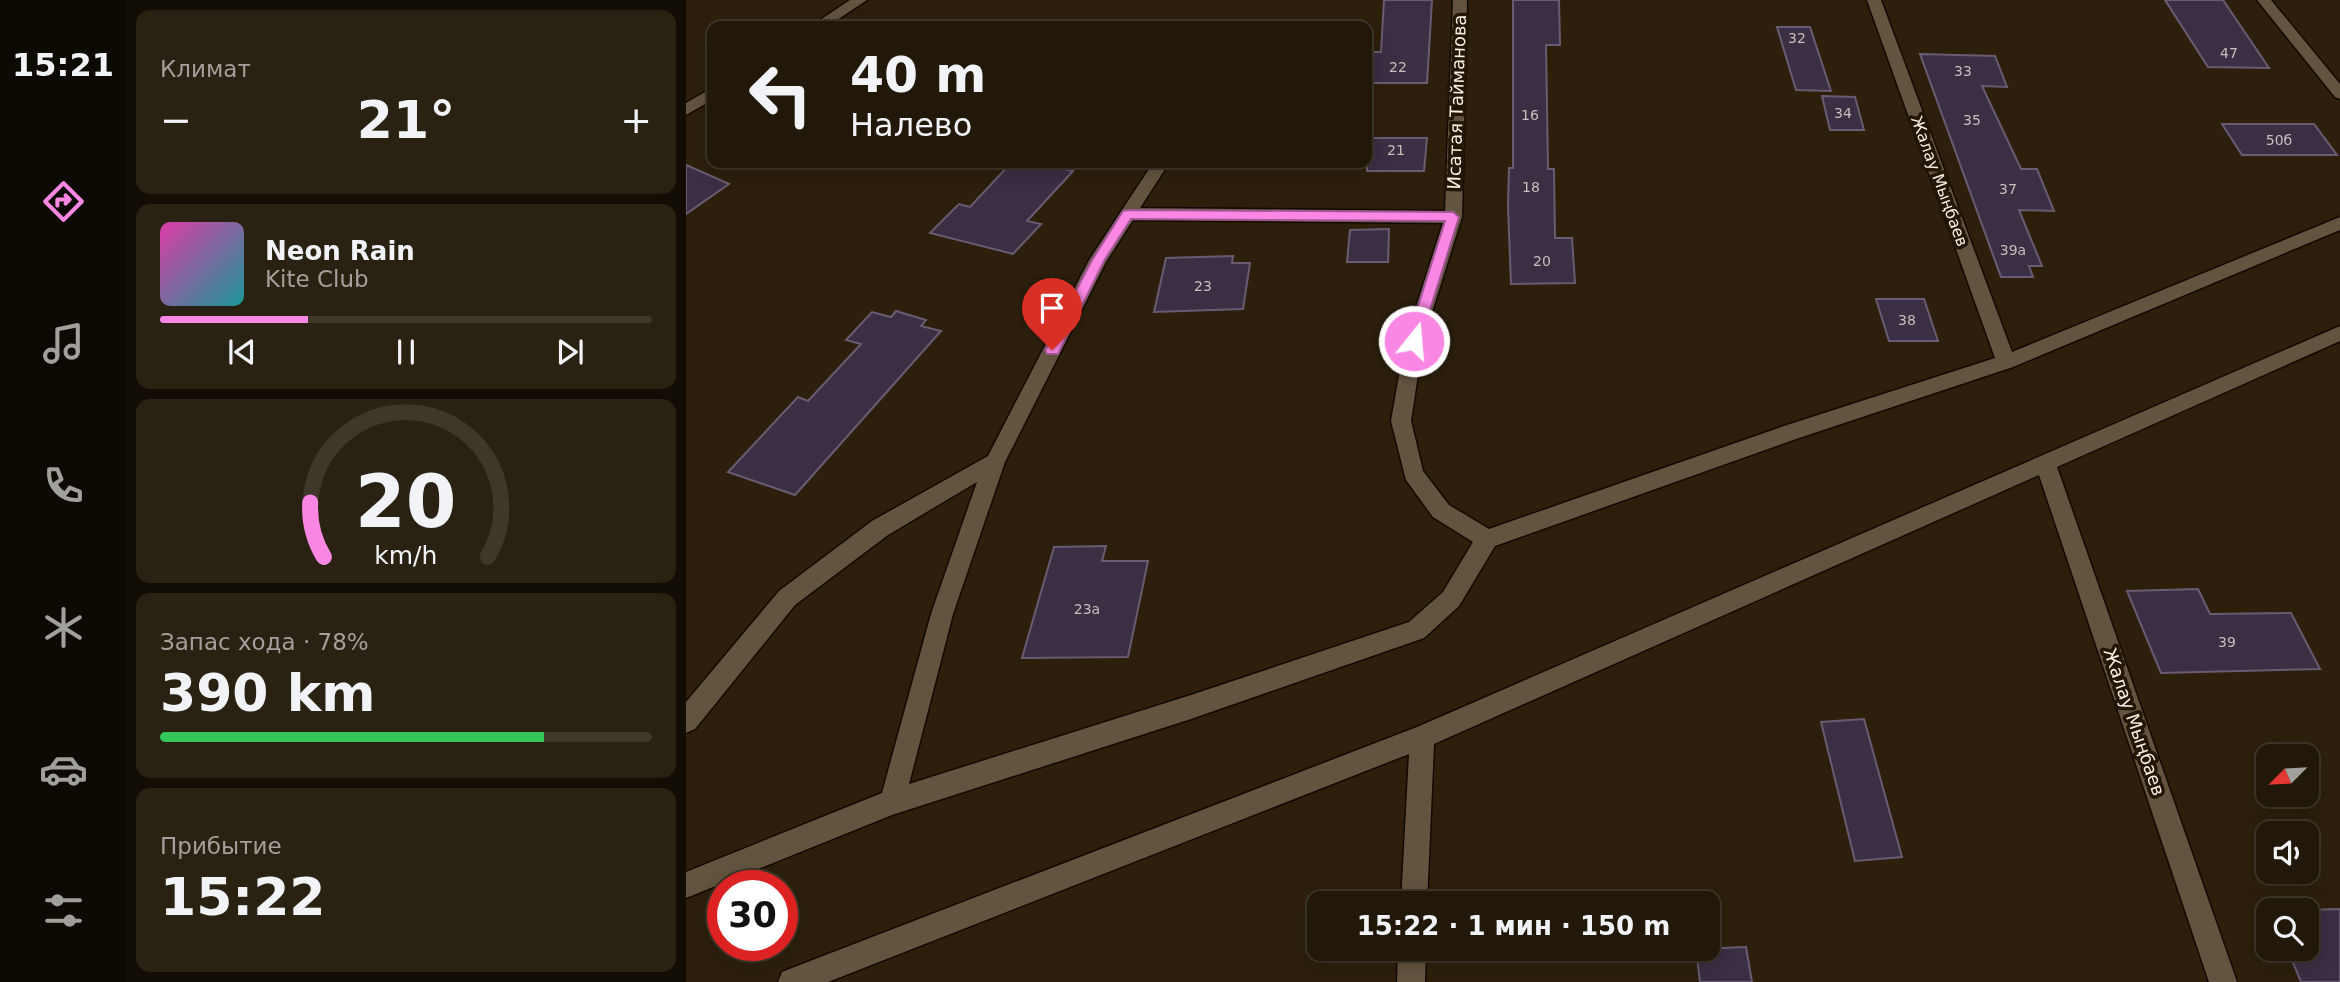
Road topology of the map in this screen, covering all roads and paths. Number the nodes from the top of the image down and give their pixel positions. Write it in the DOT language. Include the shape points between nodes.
graph roads {
  1 [pos="860,0"];
  2 [pos="1460,0"];
  3 [pos="1874,0"];
  4 [pos="2264,0"];
  5 [pos="826,21"];
  6 [pos="2340,94"];
  7 [pos="707,96"];
  8 [pos="686,110"];
  9 [pos="1158,168"];
  10 [pos="1128,214"];
  11 [pos="1453,217"];
  12 [pos="2340,223"];
  13 [pos="2340,333"];
  14 [pos="2006,362"];
  15 [pos="995,463"];
  16 [pos="2045,463"];
  17 [pos="1487,540"];
  18 [pos="686,721"];
  19 [pos="1422,737"];
  20 [pos="892,802"];
  21 [pos="686,885"];
  22 [pos="1415,891"];
  23 [pos="1411,961"];
  24 [pos="792,982"];
  25 [pos="1410,982"];
  26 [pos="2223,982"];
  1 -- 5 [label="street"];
  2 -- 11 [label="street, Исатая Тайманова"];
  3 -- 14 [label="street, Жалау Мыңбаев"];
  4 -- 6 [label="street"];
  7 -- 8 [label="street"];
  9 -- 10 [label="street"];
  10 -- 11 [label="street"];
  10 -- 15 [label="street" via="1098,260"];
  11 -- 17 [label="street, Исатая Тайманова" via="1414,341 1401,421 1413,474 1440,511"];
  12 -- 14 [label="street"];
  13 -- 16 [label="street"];
  14 -- 17 [label="street" via="1791,432"];
  15 -- 18 [label="street" via="880,528 787,598"];
  15 -- 20 [label="street" via="942,614"];
  16 -- 19 [label="street"];
  16 -- 26 [label="street, Жалау Мыңбаев"];
  17 -- 20 [label="street" via="1451,599 1416,629 1191,707"];
  19 -- 22 [label="street"];
  19 -- 24 [label="street"];
  20 -- 21 [label="street"];
  23 -- 25 [label="street"];
}
